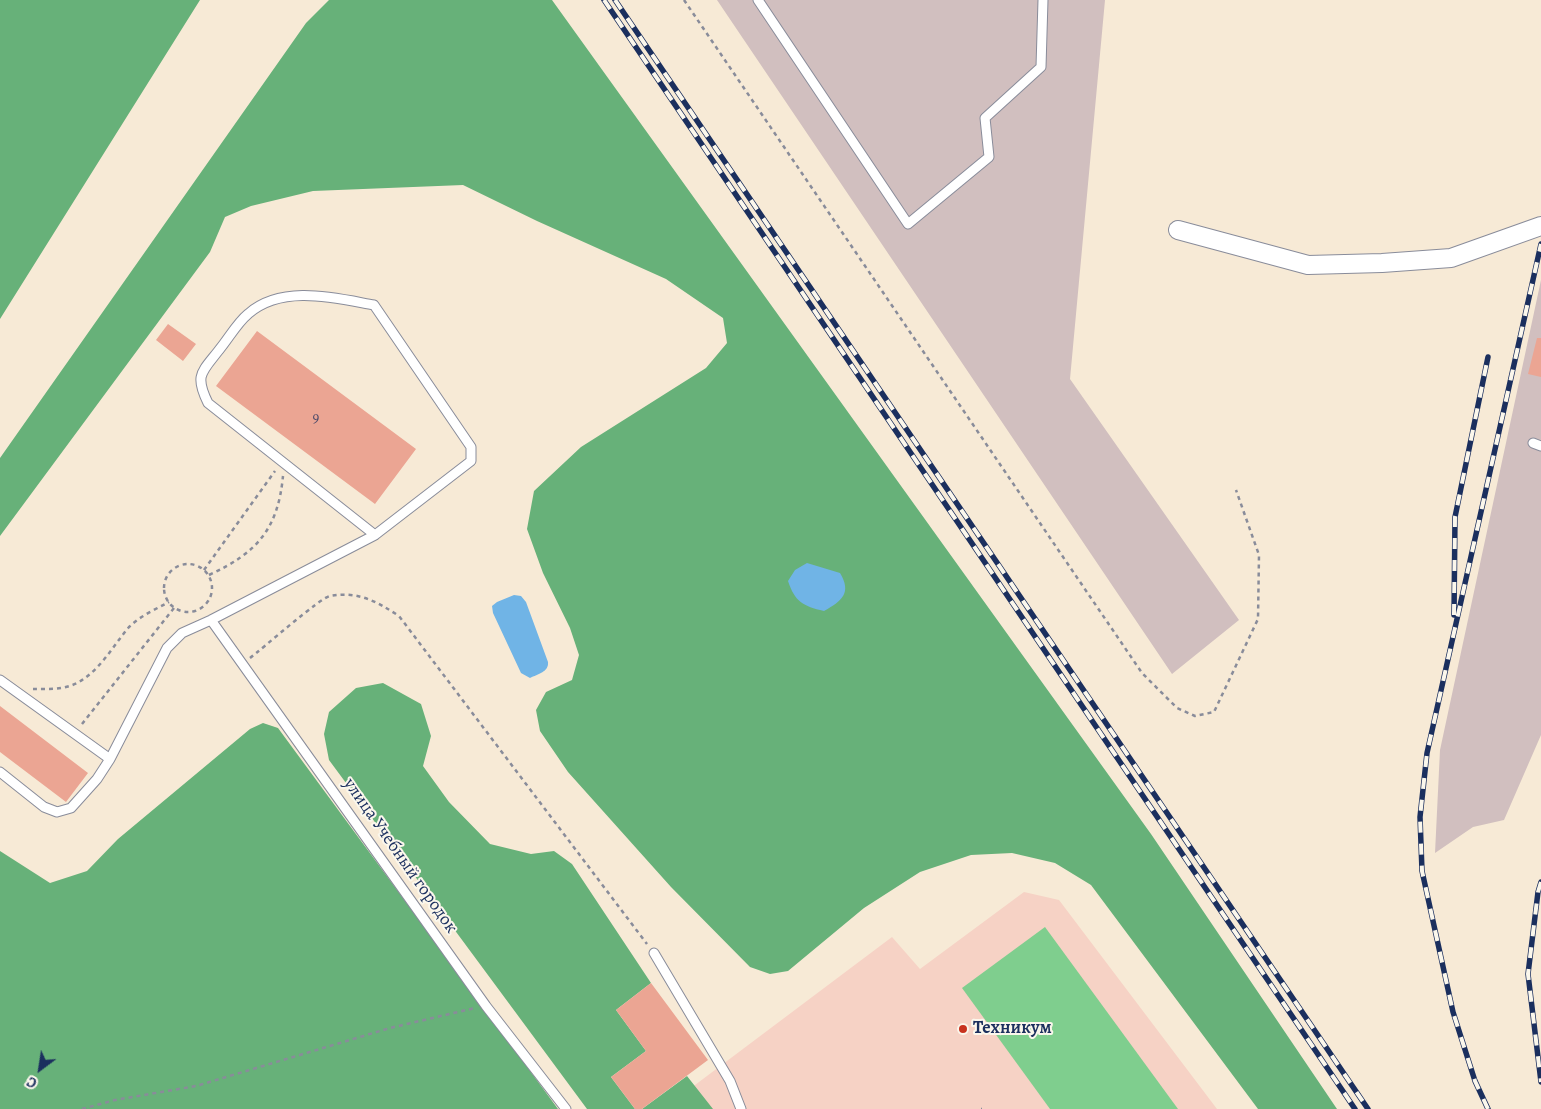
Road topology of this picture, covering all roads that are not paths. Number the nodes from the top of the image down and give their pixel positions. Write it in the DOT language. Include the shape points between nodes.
graph roads {
  1 [pos="758,0"];
  2 [pos="1043,0"];
  3 [pos="1541,226"];
  4 [pos="1178,230"];
  5 [pos="375,536"];
  6 [pos="210,620"];
  7 [pos="0,680"];
  8 [pos="110,758"];
  9 [pos="0,772"];
  10 [pos="654,953"];
  11 [pos="566,1109"];
  12 [pos="741,1109"];
  1 -- 2 [label="lane" via="908,224 988,157 984,118 1041,67"];
  3 -- 4 [label="street" via="1451,258 1308,265"];
  5 -- 5 [label="lane" via="208,403 200,388 201,373 248,314 270,301 294,296 321,296 374,305 471,447 471,461"];
  5 -- 6 [label="lane"];
  6 -- 8 [label="lane" via="182,633 167,648"];
  6 -- 11 [label="lane, улица Учебный городок" via="486,1006"];
  7 -- 8 [label="lane"];
  8 -- 9 [label="lane" via="97,779 71,808 57,812 44,806"];
  10 -- 12 [label="lane" via="730,1081"];
}
